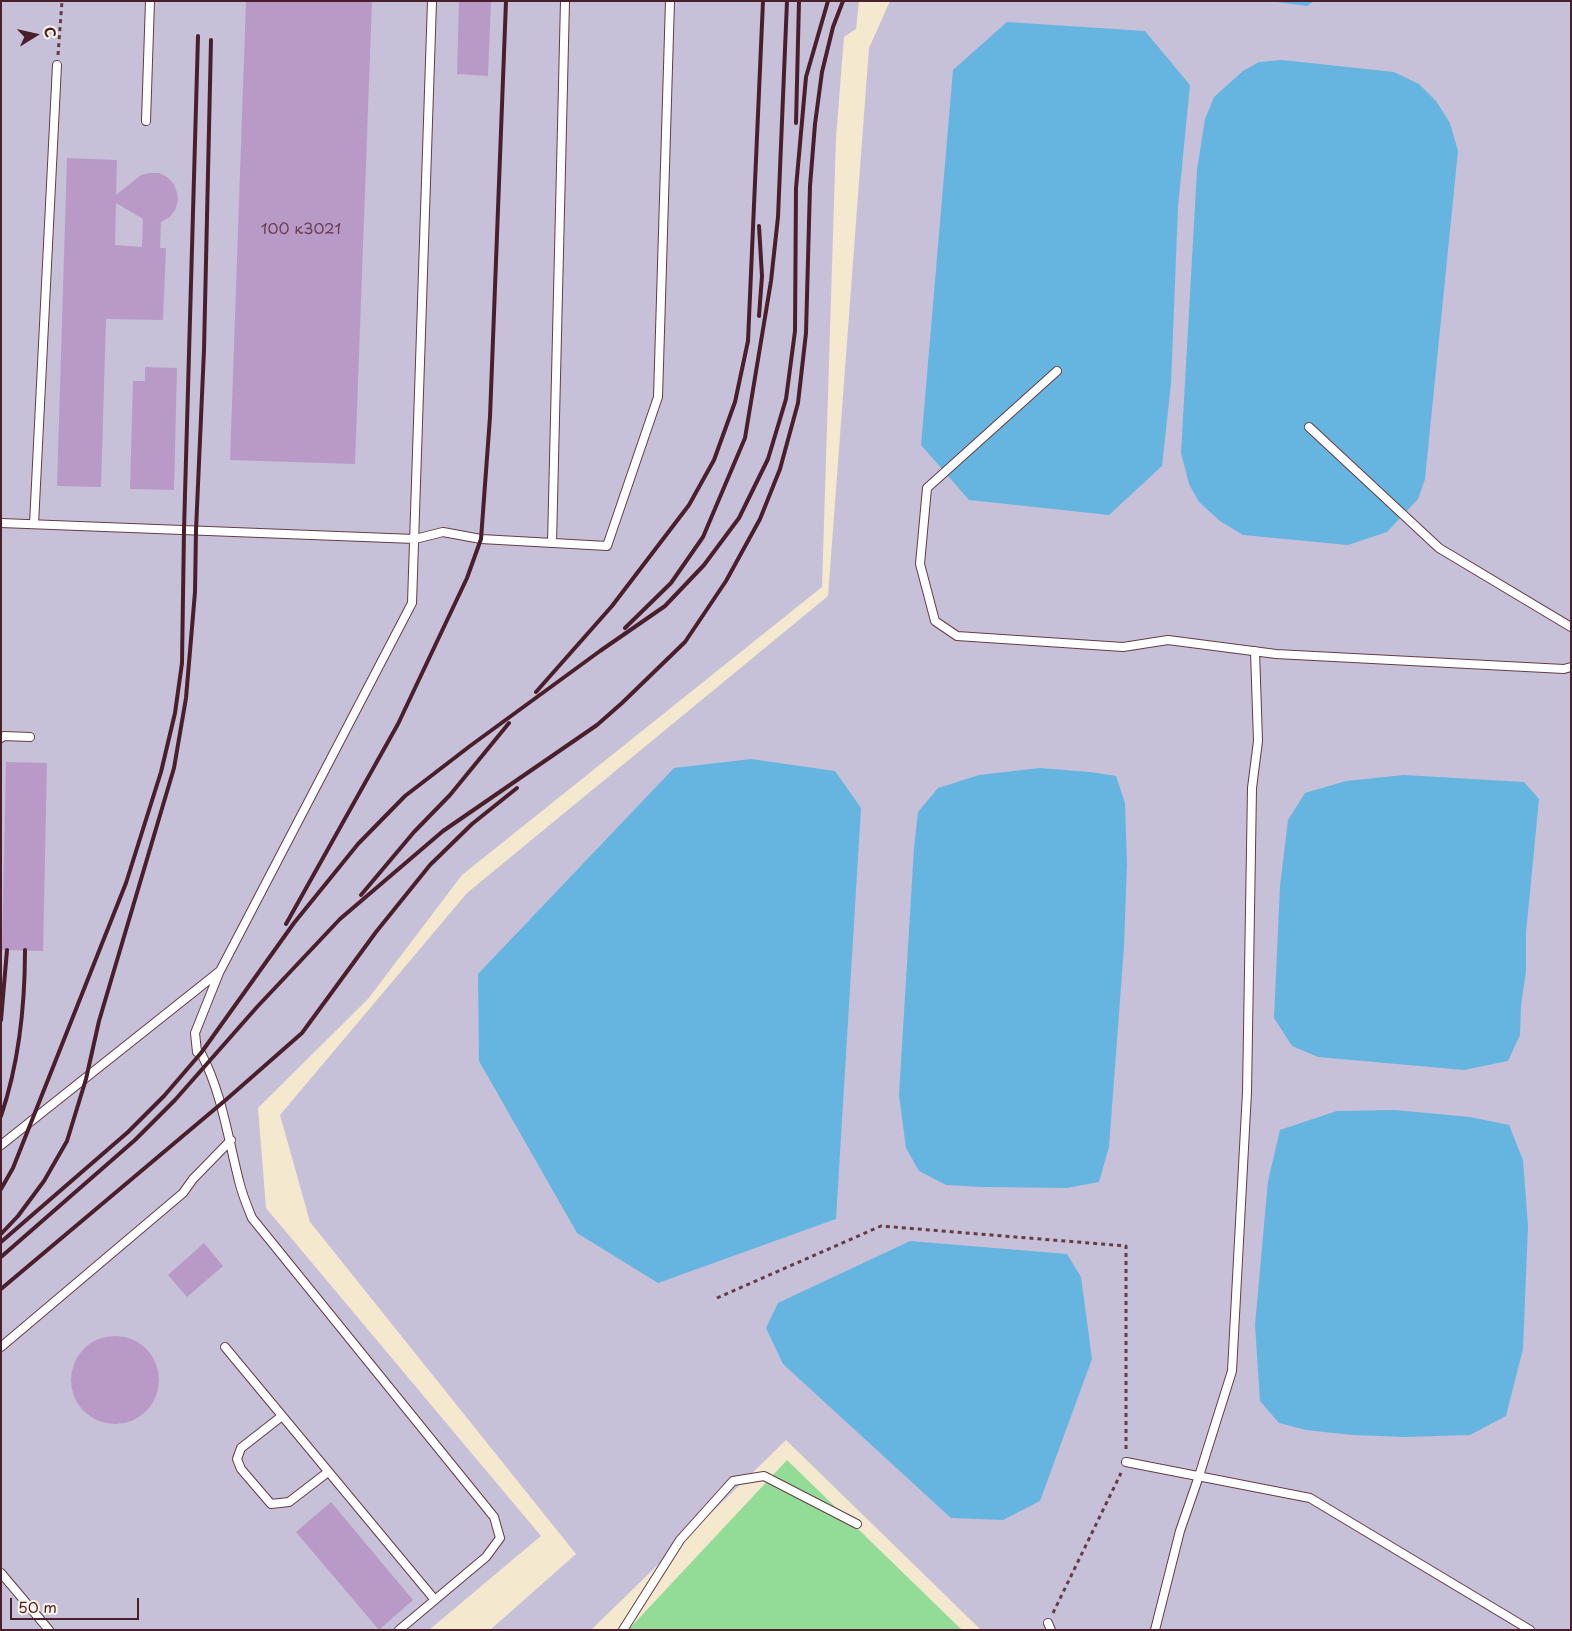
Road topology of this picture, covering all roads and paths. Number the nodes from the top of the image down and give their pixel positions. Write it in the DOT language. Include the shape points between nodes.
graph roads {
  1 [pos="62,1"];
  2 [pos="150,1"];
  3 [pos="432,1"];
  4 [pos="565,1"];
  5 [pos="670,1"];
  6 [pos="57,66"];
  7 [pos="146,121"];
  8 [pos="1057,371"];
  9 [pos="1309,428"];
  10 [pos="1,523"];
  11 [pos="34,524"];
  12 [pos="415,538"];
  13 [pos="552,542"];
  14 [pos="1571,627"];
  15 [pos="1255,652"];
  16 [pos="1571,667"];
  17 [pos="1,738"];
  18 [pos="30,738"];
  19 [pos="220,971"];
  20 [pos="230,1140"];
  21 [pos="1,1145"];
  22 [pos="717,1298"];
  23 [pos="1,1347"];
  24 [pos="225,1347"];
  25 [pos="282,1416"];
  26 [pos="1126,1462"];
  27 [pos="328,1472"];
  28 [pos="1199,1476"];
  29 [pos="857,1524"];
  30 [pos="1,1573"];
  31 [pos="435,1600"];
  32 [pos="1049,1626"];
  33 [pos="49,1630"];
  34 [pos="399,1630"];
  35 [pos="623,1630"];
  36 [pos="1155,1630"];
  37 [pos="1530,1630"];
  1 -- 6 [label="path"];
  2 -- 7 [label="lane"];
  3 -- 12 [label="lane"];
  4 -- 13 [label="lane"];
  5 -- 13 [label="lane" via="658,396 607,546"];
  6 -- 11 [label="lane"];
  8 -- 15 [label="lane" via="927,488 920,564 935,621 957,636 1123,647 1168,640"];
  9 -- 14 [label="lane" via="1439,548"];
  10 -- 11 [label="lane"];
  11 -- 12 [label="lane"];
  12 -- 13 [label="lane" via="443,532 481,539"];
  12 -- 19 [label="lane" via="412,603"];
  15 -- 16 [label="lane"];
  15 -- 28 [label="lane" via="1258,742 1252,788 1247,1092 1232,1371"];
  17 -- 18 [label="lane"];
  19 -- 20 [label="lane" via="195,1033 197,1052 201,1053 215,1085"];
  19 -- 21 [label="lane"];
  20 -- 23 [label="lane" via="183,1193"];
  20 -- 31 [label="lane" via="252,1218 494,1517 500,1538 486,1557"];
  22 -- 26 [label="path" via="881,1226 1126,1246"];
  24 -- 25 [label="lane"];
  25 -- 27 [label="lane"];
  25 -- 27 [label="lane" via="241,1448 237,1459 241,1469 270,1504 289,1502"];
  26 -- 28 [label="lane"];
  26 -- 32 [label="path"];
  27 -- 31 [label="lane"];
  28 -- 36 [label="lane" via="1180,1530"];
  28 -- 37 [label="lane" via="1310,1498"];
  29 -- 35 [label="lane" via="764,1476 734,1481 680,1540"];
  30 -- 33 [label="lane"];
  31 -- 34 [label="lane"];
}
